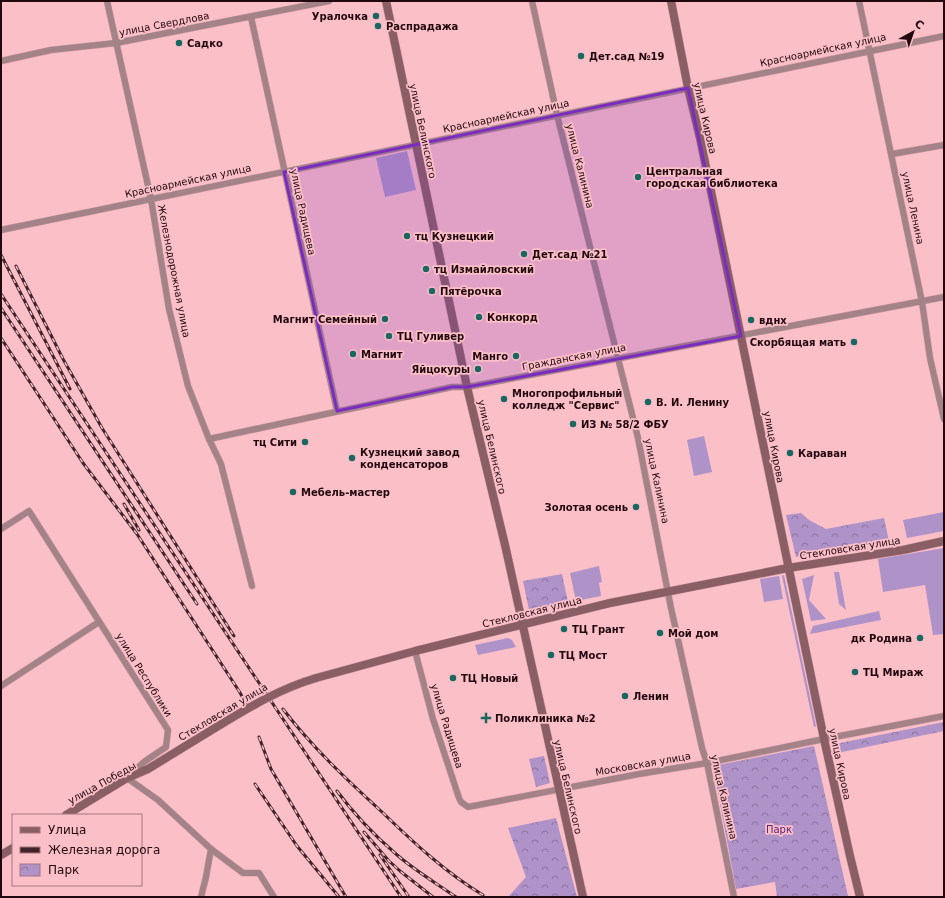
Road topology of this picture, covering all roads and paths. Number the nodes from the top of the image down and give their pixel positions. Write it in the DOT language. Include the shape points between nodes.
graph roads {
  1 [pos="107,1"];
  2 [pos="329,1"];
  3 [pos="386,1"];
  4 [pos="532,1"];
  5 [pos="671,1"];
  6 [pos="860,1"];
  7 [pos="251,17"];
  8 [pos="944,36"];
  9 [pos="116,43"];
  10 [pos="870,51"];
  11 [pos="1,61"];
  12 [pos="688,88"];
  13 [pos="557,115"];
  14 [pos="415,144"];
  15 [pos="944,145"];
  16 [pos="892,154"];
  17 [pos="284,172"];
  18 [pos="151,199"];
  19 [pos="1,230"];
  20 [pos="944,297"];
  21 [pos="922,302"];
  22 [pos="741,336"];
  23 [pos="619,358"];
  24 [pos="467,387"];
  25 [pos="337,411"];
  26 [pos="944,419"];
  27 [pos="210,439"];
  28 [pos="1,529"];
  29 [pos="944,541"];
  30 [pos="788,568"];
  31 [pos="252,586"];
  32 [pos="668,591"];
  33 [pos="99,622"];
  34 [pos="522,624"];
  35 [pos="415,651"];
  36 [pos="1,686"];
  37 [pos="944,716"];
  38 [pos="824,739"];
  39 [pos="707,763"];
  40 [pos="148,769"];
  41 [pos="128,778"];
  42 [pos="558,789"];
  43 [pos="464,805"];
  44 [pos="68,814"];
  45 [pos="12,849"];
  46 [pos="211,849"];
  47 [pos="1,855"];
  48 [pos="201,897"];
  49 [pos="274,897"];
  50 [pos="583,897"];
  51 [pos="734,897"];
  52 [pos="860,897"];
  1 -- 9 [label="street, Железнодорожная улица"];
  2 -- 7 [label="street, улица Свердлова"];
  3 -- 14 [label="street, улица Белинского"];
  4 -- 13 [label="street, улица Калинина"];
  5 -- 12 [label="street, улица Кирова"];
  6 -- 10 [label="street, улица Ленина"];
  7 -- 9 [label="street, улица Свердлова"];
  7 -- 17 [label="street, улица Радищева"];
  8 -- 10 [label="street, Красноармейская улица"];
  9 -- 11 [label="street, улица Свердлова" via="51,50"];
  9 -- 18 [label="street, Железнодорожная улица"];
  10 -- 12 [label="street, Красноармейская улица"];
  10 -- 16 [label="street, улица Ленина"];
  12 -- 13 [label="street, Красноармейская улица"];
  12 -- 22 [label="street, улица Кирова"];
  13 -- 14 [label="street, Красноармейская улица"];
  13 -- 23 [label="street, улица Калинина"];
  14 -- 17 [label="street, Красноармейская улица"];
  14 -- 24 [label="street, улица Белинского"];
  15 -- 16 [label="street"];
  16 -- 21 [label="street, улица Ленина"];
  17 -- 18 [label="street, Красноармейская улица"];
  17 -- 25 [label="street, улица Радищева"];
  18 -- 19 [label="street, Красноармейская улица"];
  18 -- 27 [label="street, Железнодорожная улица" via="169,309 188,386"];
  20 -- 21 [label="street, Гражданская улица"];
  21 -- 22 [label="street, Гражданская улица"];
  21 -- 26 [label="street, улица Ленина" via="930,358"];
  22 -- 23 [label="street, Гражданская улица"];
  22 -- 30 [label="street, улица Кирова"];
  23 -- 24 [label="street, Гражданская улица"];
  23 -- 32 [label="street, улица Калинина" via="638,438"];
  24 -- 25 [label="street, Гражданская улица" via="452,387"];
  24 -- 34 [label="street, улица Белинского"];
  25 -- 27 [label="street, Гражданская улица"];
  27 -- 31 [label="street, Железнодорожная улица" via="221,464"];
  28 -- 33 [label="street, улица Республики" via="29,511"];
  29 -- 30 [label="street, Стекловская улица"];
  30 -- 32 [label="street, Стекловская улица"];
  30 -- 38 [label="street, улица Кирова"];
  32 -- 34 [label="street, Стекловская улица"];
  32 -- 39 [label="street, улица Калинина"];
  33 -- 36 [label="street"];
  33 -- 41 [label="street, улица Республики" via="168,730 166,747 144,762"];
  34 -- 35 [label="street, Стекловская улица"];
  34 -- 42 [label="street, улица Белинского"];
  35 -- 40 [label="street, Стекловская улица, bridge" via="294,684 278,691"];
  35 -- 43 [label="street, улица Радищева" via="433,719 459,798"];
  37 -- 38 [label="street, Московская улица"];
  38 -- 39 [label="street, Московская улица"];
  38 -- 52 [label="street, улица Кирова"];
  39 -- 42 [label="street, Московская улица"];
  39 -- 51 [label="street, улица Калинина"];
  40 -- 41 [label="street, улица Победы"];
  41 -- 44 [label="street, улица Победы"];
  41 -- 46 [label="street" via="158,800"];
  42 -- 43 [label="street, Московская улица" via="471,806"];
  42 -- 50 [label="street, улица Белинского"];
  45 -- 47 [label="street"];
  46 -- 48 [label="street"];
  46 -- 49 [label="street" via="243,873 259,873"];
}
